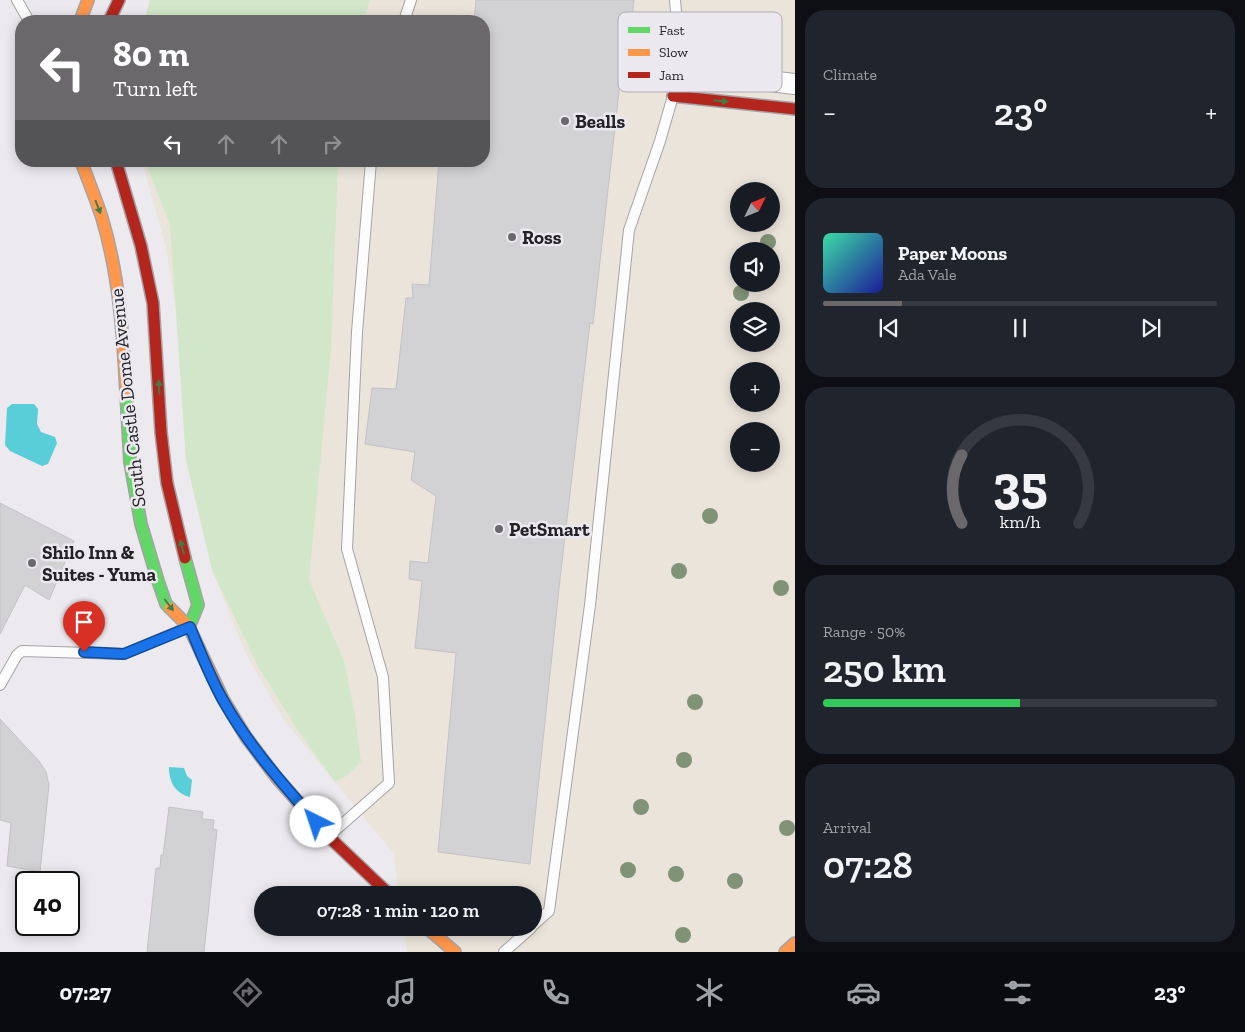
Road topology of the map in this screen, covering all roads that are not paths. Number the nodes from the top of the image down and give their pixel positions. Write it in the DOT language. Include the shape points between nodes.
graph roads {
  1 [pos="17,0"];
  2 [pos="88,0"];
  3 [pos="119,0"];
  4 [pos="412,0"];
  5 [pos="26,15"];
  6 [pos="82,15"];
  7 [pos="113,15"];
  8 [pos="406,15"];
  9 [pos="782,82"];
  10 [pos="795,84"];
  11 [pos="673,92"];
  12 [pos="672,96"];
  13 [pos="795,110"];
  14 [pos="83,167"];
  15 [pos="118,167"];
  16 [pos="371,167"];
  17 [pos="190,627"];
  18 [pos="0,685"];
  19 [pos="328,836"];
  20 [pos="381,886"];
  21 [pos="542,918"];
  22 [pos="436,936"];
  23 [pos="522,936"];
  24 [pos="795,942"];
  25 [pos="455,952"];
  26 [pos="504,952"];
  27 [pos="785,952"];
  1 -- 5 [label="lane"];
  2 -- 6 [label="street"];
  3 -- 7 [label="street"];
  4 -- 8 [label="lane"];
  9 -- 10 [label="street"];
  11 -- 12 [label="lane"];
  12 -- 13 [label="street, one-way"];
  12 -- 21 [label="lane" via="629,230 590,605 549,912"];
  14 -- 17 [label="street, South Castle Dome Avenue, one-way" via="102,220 119,302 130,462 141,524 166,604"];
  17 -- 15 [label="street, South Castle Dome Avenue, one-way" via="198,605 167,483 153,303 141,246"];
  16 -- 19 [label="lane" via="357,332 347,549 383,677 389,783"];
  17 -- 18 [label="lane" via="124,654 22,651"];
  17 -- 19 [label="street, South Castle Dome Avenue" via="223,700 246,737"];
  19 -- 20 [label="street, South Castle Dome Avenue"];
  22 -- 25 [label="street"];
  23 -- 26 [label="lane"];
  24 -- 27 [label="street"];
}
